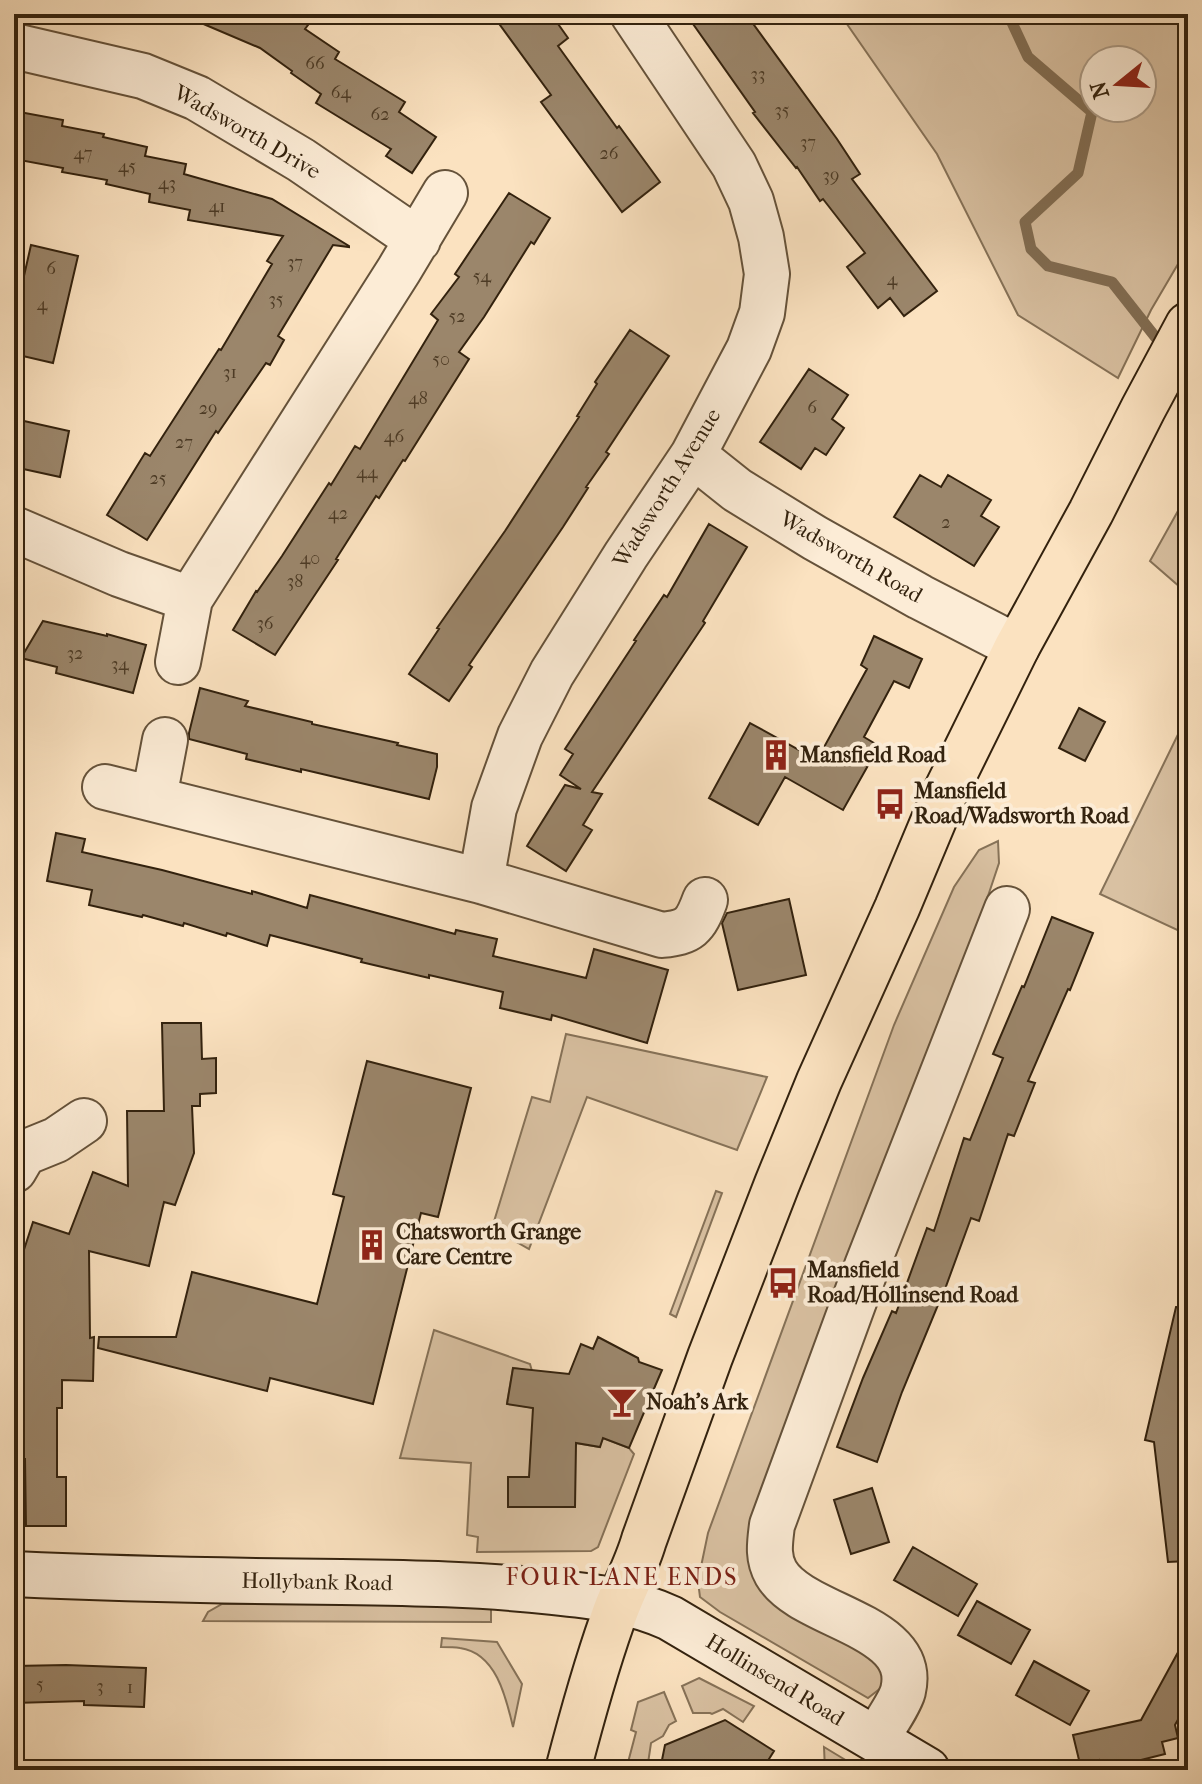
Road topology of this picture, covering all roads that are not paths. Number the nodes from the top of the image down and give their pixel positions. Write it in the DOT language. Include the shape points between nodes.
graph roads {
  1 [pos="633,14"];
  2 [pos="14,46"];
  3 [pos="445,193"];
  4 [pos="418,240"];
  5 [pos="1188,325"];
  6 [pos="693,455"];
  7 [pos="14,529"];
  8 [pos="190,599"];
  9 [pos="1017,647"];
  10 [pos="178,662"];
  11 [pos="165,740"];
  12 [pos="105,787"];
  13 [pos="154,798"];
  14 [pos="481,881"];
  15 [pos="705,900"];
  16 [pos="1007,909"];
  17 [pos="84,1121"];
  18 [pos="14,1170"];
  19 [pos="14,1574"];
  20 [pos="619,1601"];
  21 [pos="876,1739"];
  22 [pos="568,1770"];
  23 [pos="927,1770"];
  1 -- 6 [label="street, Wadsworth Avenue" via="734,165 751,201 767,274 762,313 749,349"];
  2 -- 4 [label="street, Wadsworth Drive" via="143,76 197,98 301,160"];
  3 -- 4 [label="street"];
  4 -- 8 [label="street"];
  5 -- 9 [label="main road"];
  6 -- 9 [label="street, Wadsworth Road" via="737,490 815,538"];
  6 -- 14 [label="street, Wadsworth Avenue" via="552,673 520,736 494,808"];
  7 -- 8 [label="street"];
  8 -- 10 [label="street"];
  9 -- 20 [label="main road" via="946,791 813,1096"];
  11 -- 13 [label="street"];
  12 -- 13 [label="street"];
  13 -- 14 [label="street"];
  14 -- 15 [label="street" via="662,935 681,933 698,921"];
  16 -- 21 [label="street" via="772,1525 769,1552 775,1572 788,1588 897,1652 903,1692"];
  17 -- 18 [label="street" via="24,1153"];
  19 -- 20 [label="street, Hollybank Road" via="464,1584"];
  20 -- 21 [label="street, Hollinsend Road" via="670,1618"];
  20 -- 22 [label="main road"];
  21 -- 23 [label="street, Hollinsend Road"];
}
